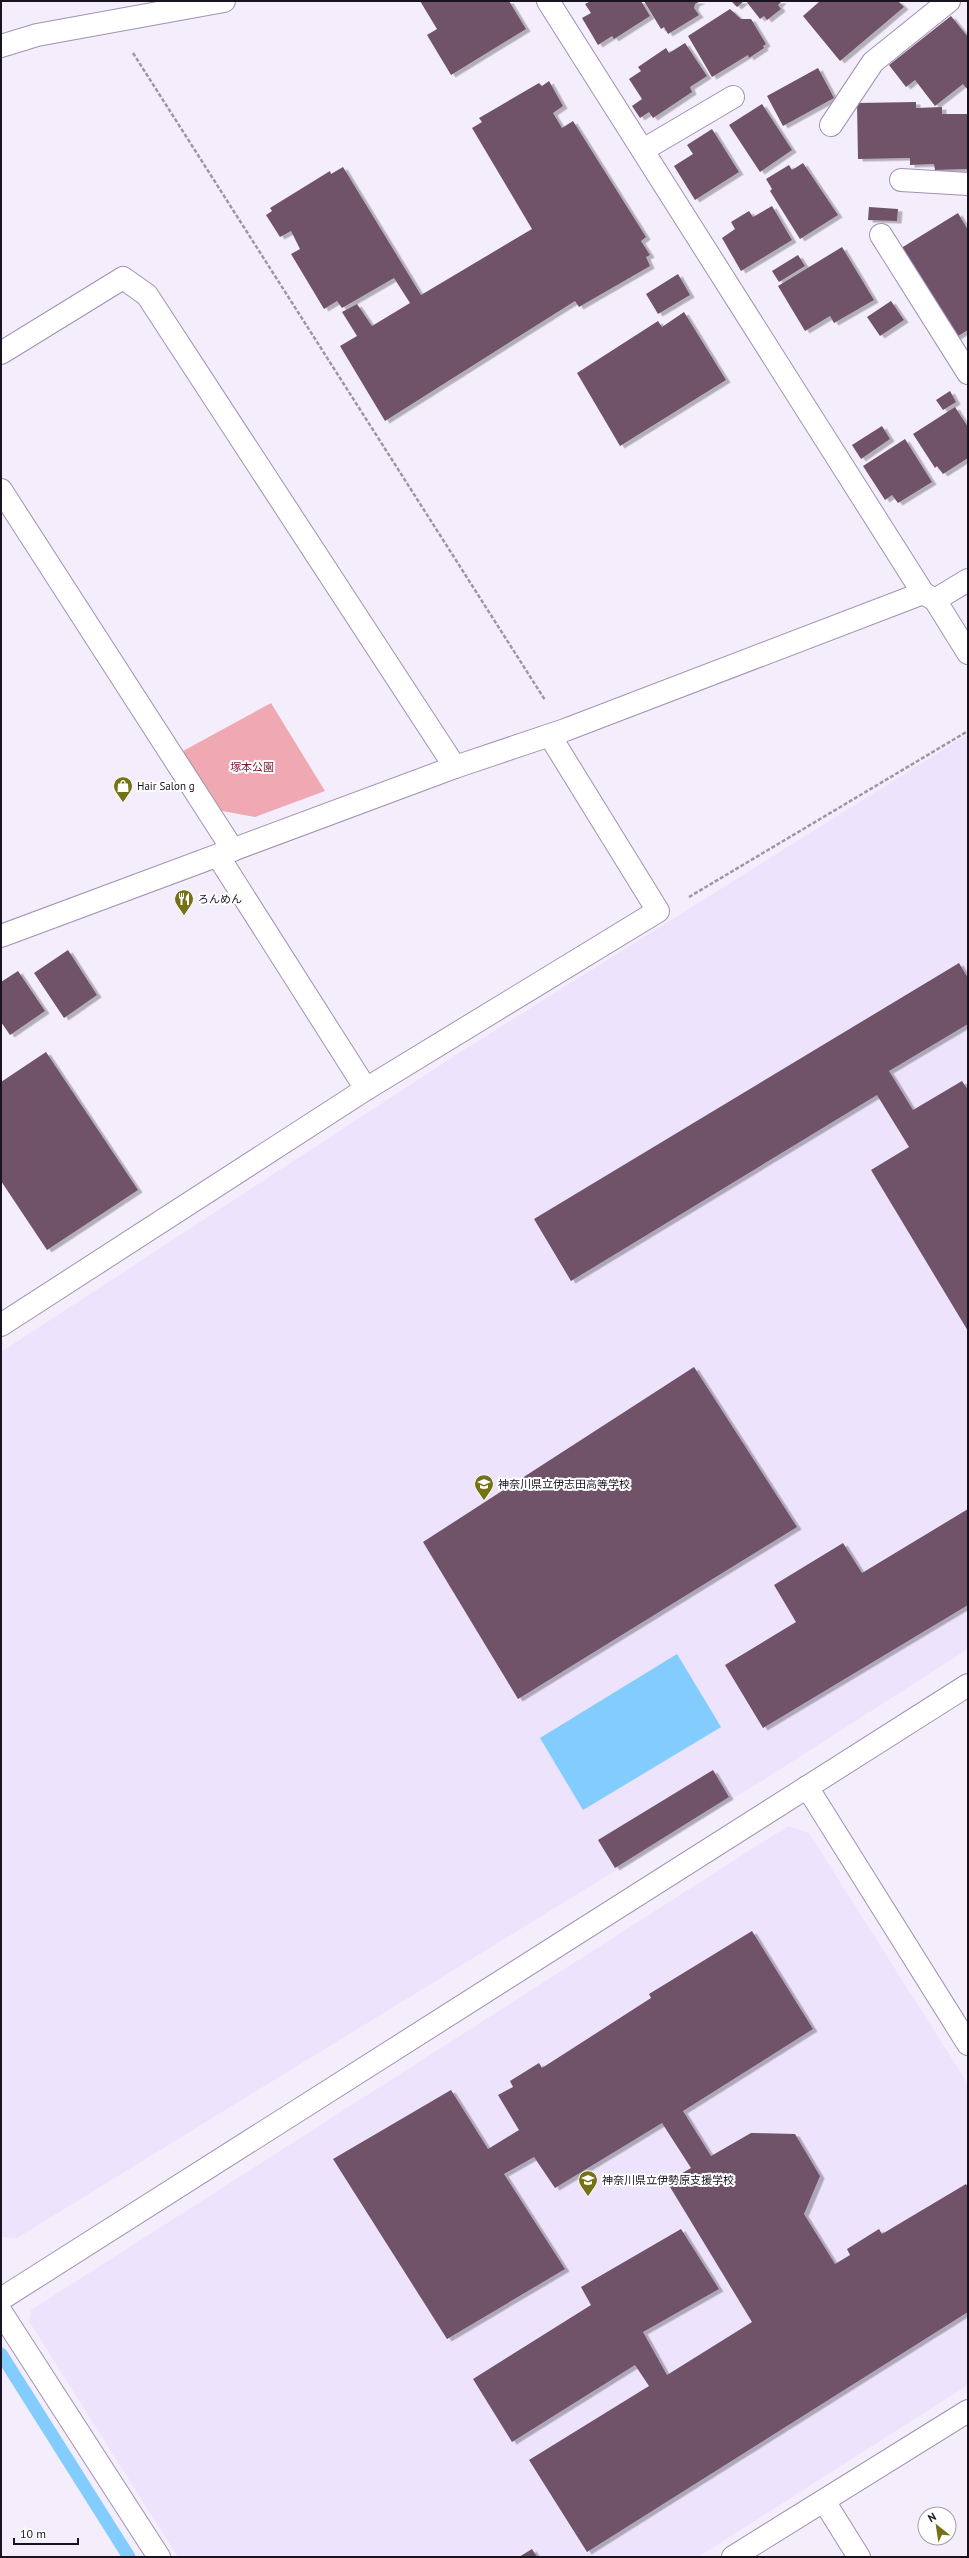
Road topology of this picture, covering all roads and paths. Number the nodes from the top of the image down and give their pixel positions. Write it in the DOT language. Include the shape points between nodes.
graph roads {
  1 [pos="224,1"];
  2 [pos="548,1"];
  3 [pos="949,1"];
  4 [pos="113,21"];
  5 [pos="1,46"];
  6 [pos="733,97"];
  7 [pos="831,125"];
  8 [pos="642,150"];
  9 [pos="901,180"];
  10 [pos="968,184"];
  11 [pos="881,235"];
  12 [pos="1,353"];
  13 [pos="968,374"];
  14 [pos="1,490"];
  15 [pos="968,580"];
  16 [pos="929,596"];
  17 [pos="968,653"];
  18 [pos="968,732"];
  19 [pos="558,733"];
  20 [pos="455,767"];
  21 [pos="226,853"];
  22 [pos="658,911"];
  23 [pos="1,936"];
  24 [pos="366,1089"];
  25 [pos="1,1325"];
  26 [pos="968,1685"];
  27 [pos="807,1786"];
  28 [pos="968,2044"];
  29 [pos="1,2299"];
  30 [pos="1,2312"];
  31 [pos="968,2411"];
  32 [pos="824,2501"];
  33 [pos="159,2557"];
  34 [pos="733,2557"];
  35 [pos="859,2557"];
  1 -- 4 [label="street"];
  2 -- 8 [label="street"];
  3 -- 7 [label="street" via="873,62"];
  4 -- 5 [label="street"];
  4 -- 19 [label="path"];
  6 -- 8 [label="street"];
  8 -- 16 [label="street"];
  9 -- 10 [label="street"];
  11 -- 13 [label="street"];
  12 -- 20 [label="street" via="123,278 147,294"];
  14 -- 21 [label="street"];
  15 -- 16 [label="street"];
  16 -- 17 [label="street"];
  16 -- 19 [label="street"];
  18 -- 22 [label="path" via="674,906"];
  19 -- 20 [label="street"];
  19 -- 22 [label="street"];
  20 -- 21 [label="street"];
  21 -- 23 [label="street"];
  21 -- 24 [label="street"];
  22 -- 24 [label="street"];
  24 -- 25 [label="street"];
  26 -- 27 [label="street"];
  27 -- 28 [label="street"];
  27 -- 29 [label="street"];
  30 -- 33 [label="street"];
  31 -- 32 [label="street"];
  32 -- 34 [label="street"];
  32 -- 35 [label="street"];
}
